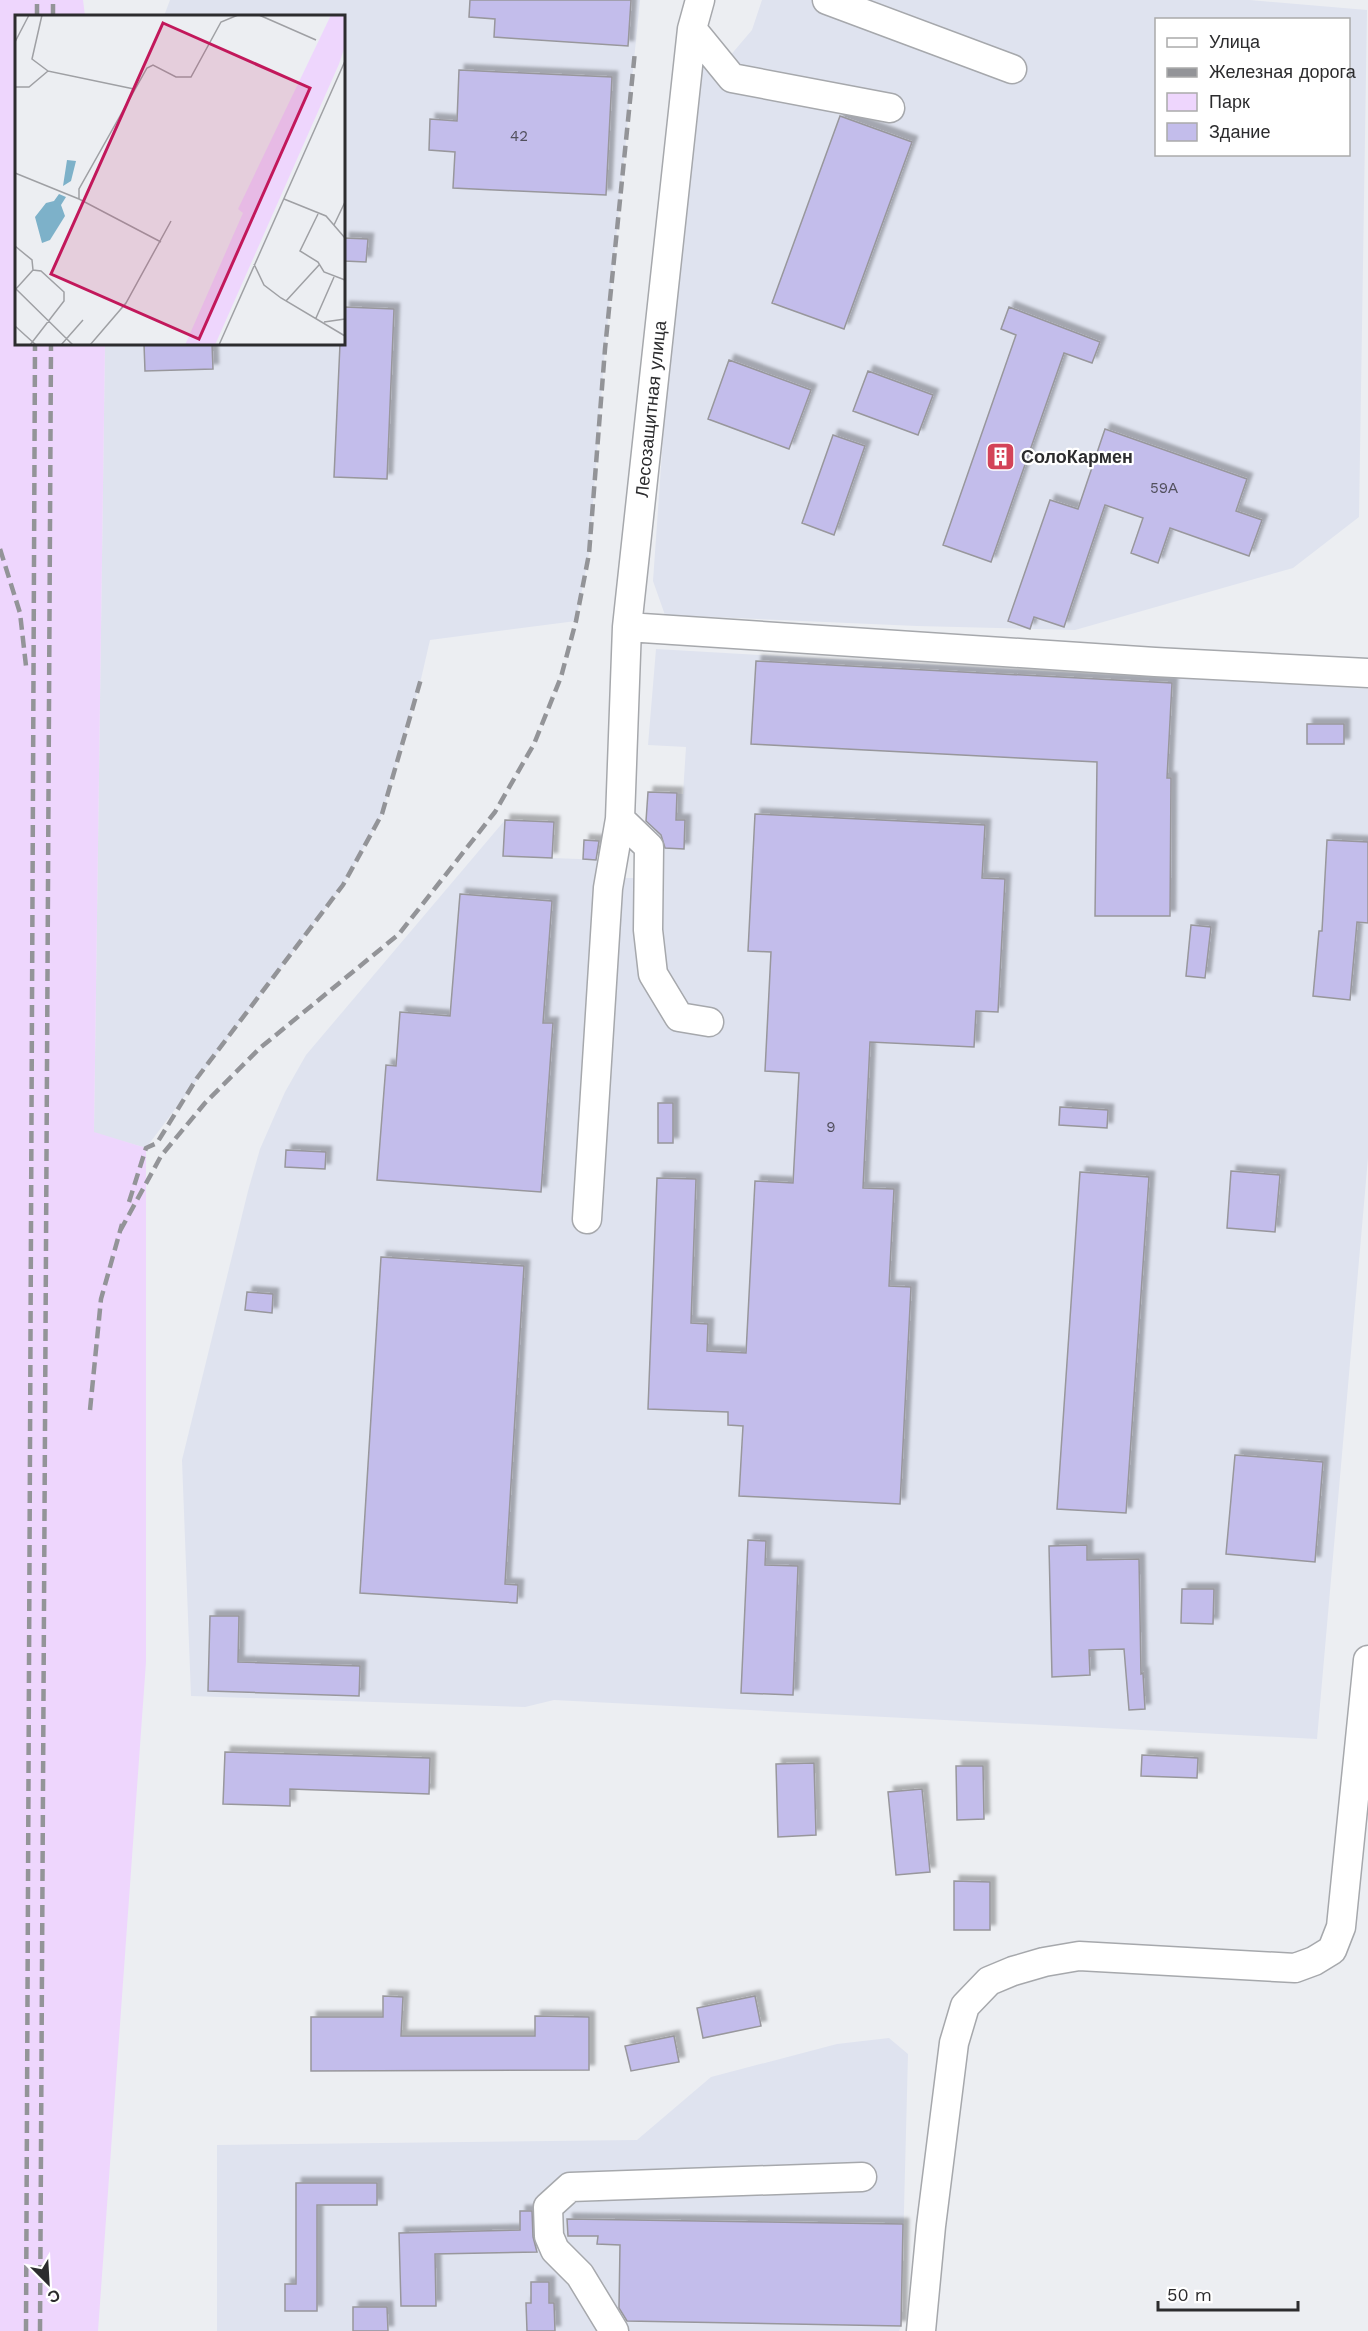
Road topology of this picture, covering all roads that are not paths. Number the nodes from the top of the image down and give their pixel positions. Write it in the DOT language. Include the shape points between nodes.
graph roads {
  1 [pos="700,0"];
  2 [pos="827,0"];
  3 [pos="692,29"];
  4 [pos="1012,69"];
  5 [pos="890,108"];
  6 [pos="627,627"];
  7 [pos="1368,673"];
  8 [pos="620,819"];
  9 [pos="709,1022"];
  10 [pos="587,1219"];
  11 [pos="1368,1660"];
  12 [pos="1366,1722"];
  13 [pos="862,2177"];
  14 [pos="614,2331"];
  15 [pos="921,2331"];
  1 -- 3 [label="street, Лесозащитная улица"];
  2 -- 4 [label="street"];
  3 -- 5 [label="street" via="732,78"];
  3 -- 6 [label="street, Лесозащитная улица"];
  6 -- 7 [label="street"];
  6 -- 8 [label="street, Лесозащитная улица"];
  8 -- 9 [label="street" via="649,847 648,930 653,974 679,1017"];
  8 -- 10 [label="street, Лесозащитная улица" via="608,888"];
  11 -- 12 [label="street"];
  12 -- 15 [label="street" via="1341,1927 1332,1950 1295,1968 1079,1956 1013,1971 989,1981 965,2006 954,2043"];
  13 -- 14 [label="street" via="570,2187 548,2207 549,2236 555,2250 580,2275"];
}
